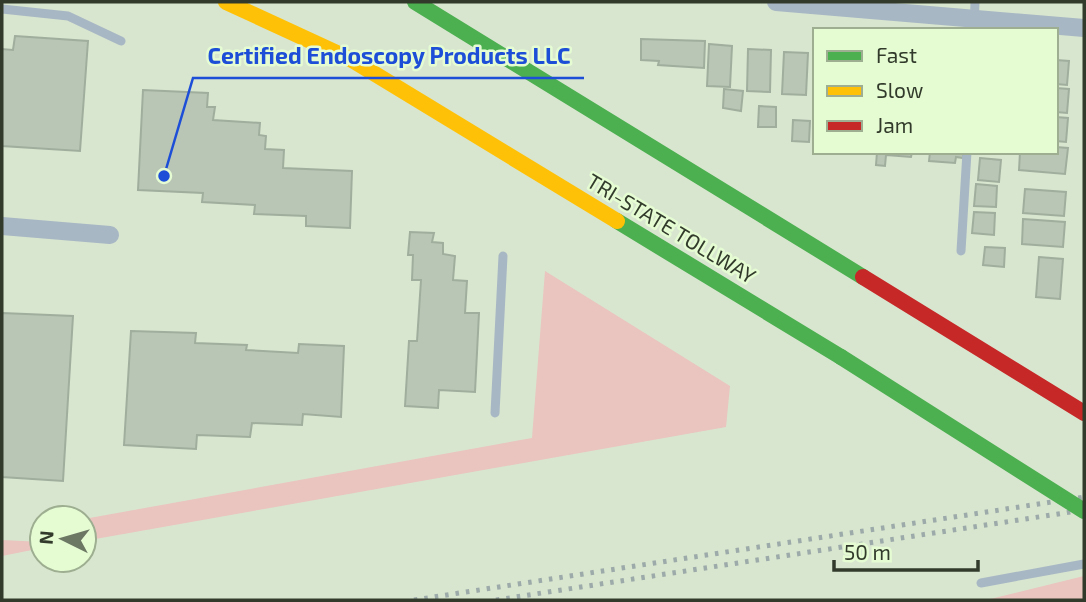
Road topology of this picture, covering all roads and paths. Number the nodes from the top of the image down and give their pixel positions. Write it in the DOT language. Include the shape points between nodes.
graph roads {
  1 [pos="415,2"];
  2 [pos="776,2"];
  3 [pos="219,3"];
  4 [pos="2,9"];
  5 [pos="975,17"];
  6 [pos="1084,28"];
  7 [pos="121,41"];
  8 [pos="967,154"];
  9 [pos="2,226"];
  10 [pos="110,235"];
  11 [pos="961,251"];
  12 [pos="503,256"];
  13 [pos="495,413"];
  14 [pos="1084,413"];
  15 [pos="1084,511"];
  16 [pos="1084,564"];
  17 [pos="981,583"];
  1 -- 14 [label="highway"];
  2 -- 5 [label="street"];
  3 -- 15 [label="highway, TRI-STATE TOLLWAY, bridge" via="352,60 841,357"];
  4 -- 7 [label="lane" via="68,16"];
  5 -- 6 [label="street"];
  8 -- 11 [label="lane"];
  9 -- 10 [label="street"];
  12 -- 13 [label="lane"];
  16 -- 17 [label="lane"];
}
